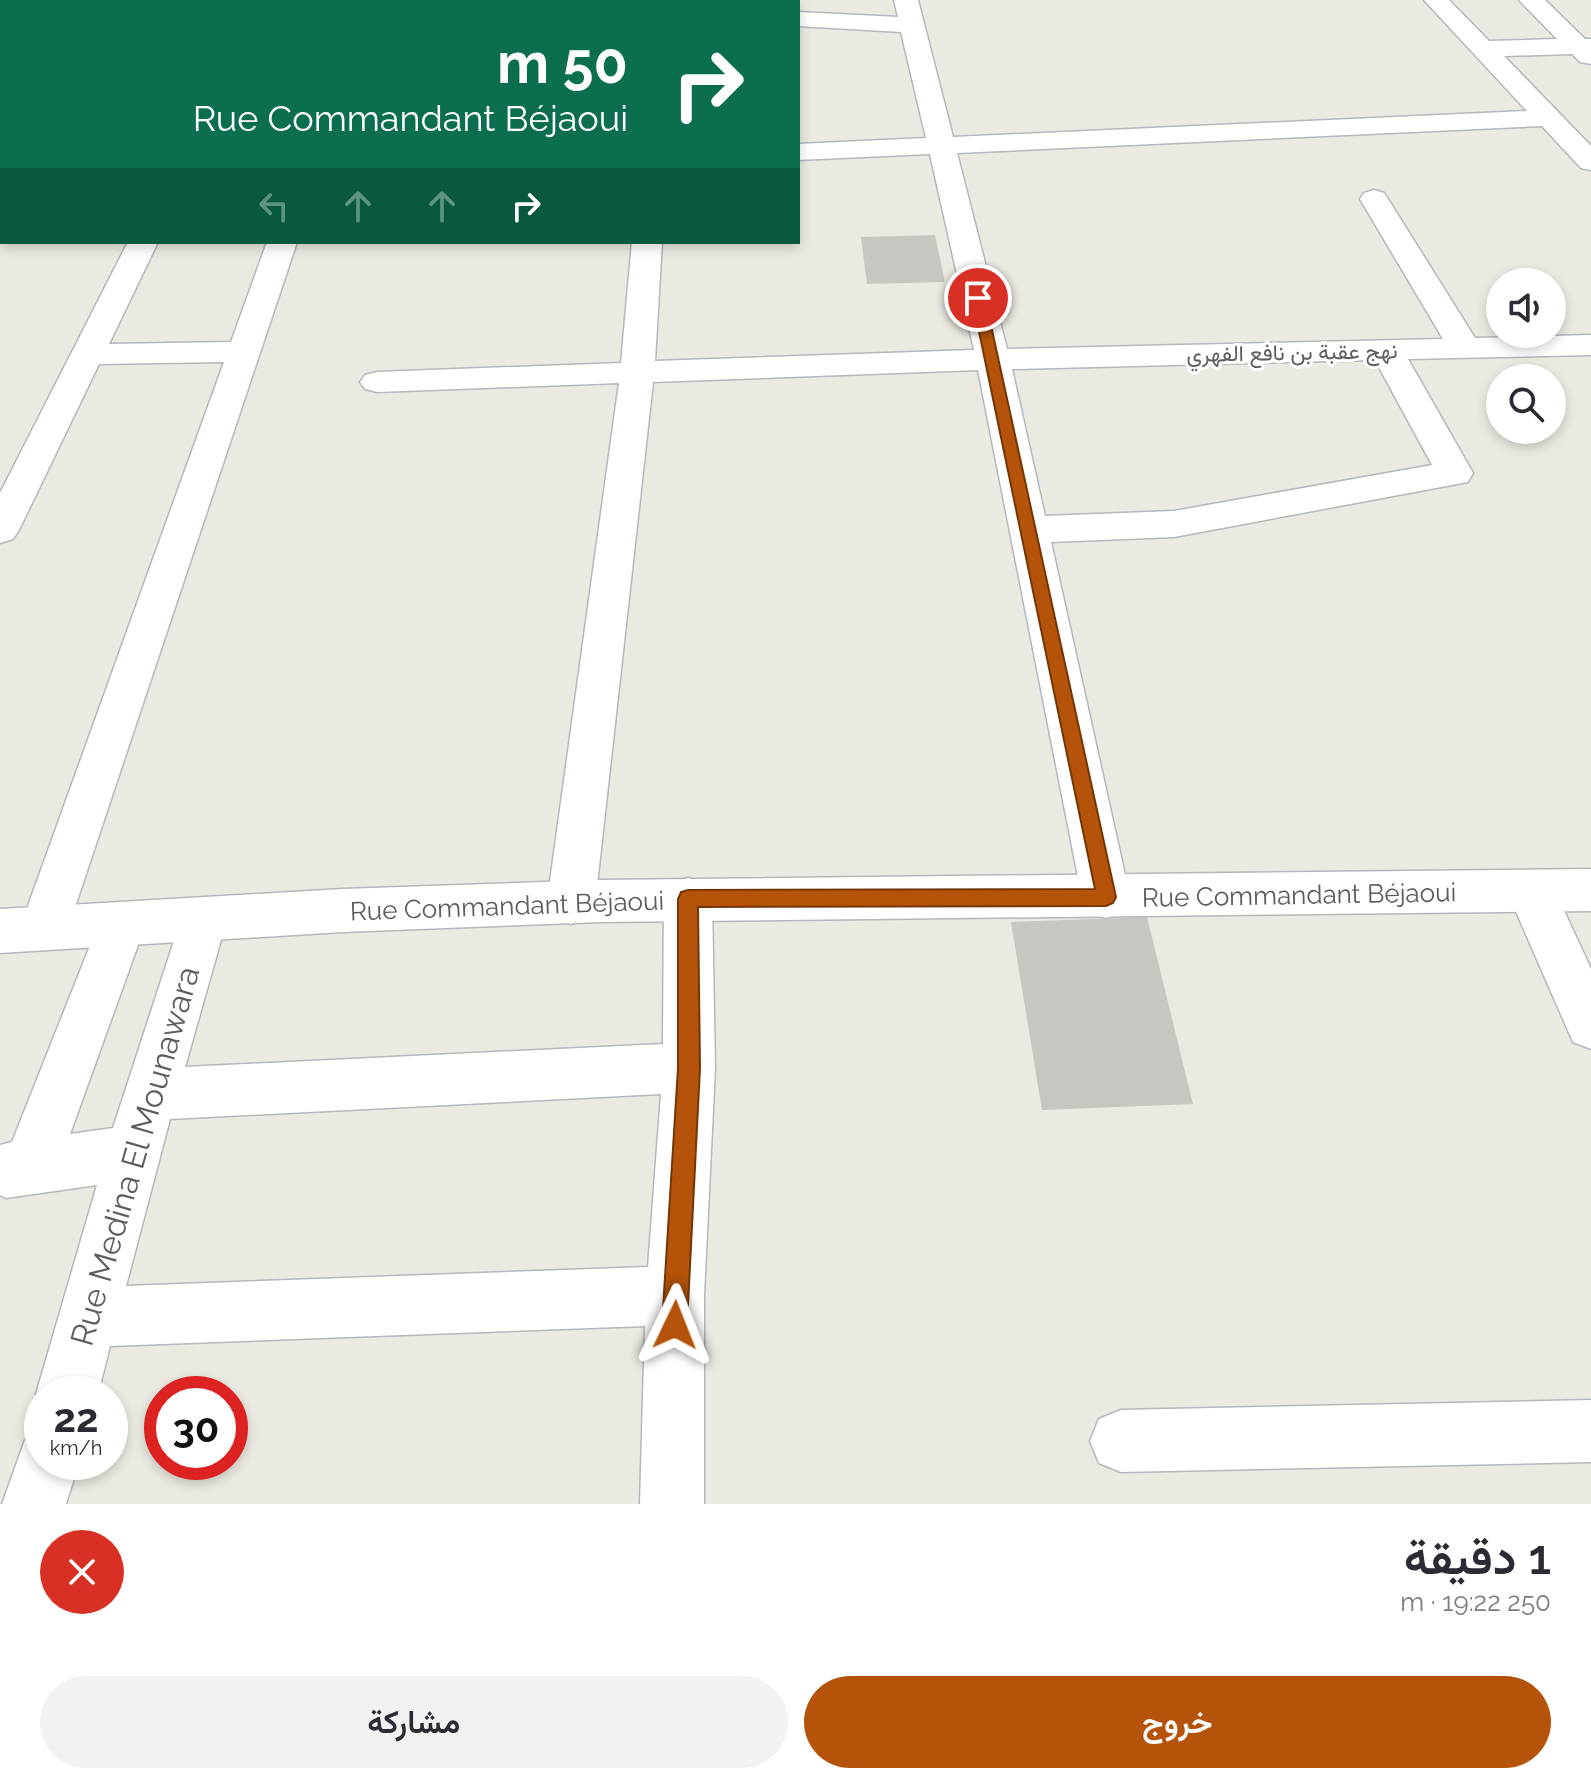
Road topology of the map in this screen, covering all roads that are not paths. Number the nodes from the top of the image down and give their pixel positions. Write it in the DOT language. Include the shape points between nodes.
graph roads {
  1 [pos="1436,0"];
  2 [pos="1531,0"];
  3 [pos="910,12"];
  4 [pos="800,19"];
  5 [pos="1483,49"];
  6 [pos="1587,51"];
  7 [pos="1549,118"];
  8 [pos="943,147"];
  9 [pos="800,152"];
  10 [pos="1591,162"];
  11 [pos="1374,199"];
  12 [pos="142,244"];
  13 [pos="281,244"];
  14 [pos="647,244"];
  15 [pos="1591,345"];
  16 [pos="1466,349"];
  17 [pos="1386,350"];
  18 [pos="243,352"];
  19 [pos="90,354"];
  20 [pos="993,359"];
  21 [pos="637,374"];
  22 [pos="377,382"];
  23 [pos="0,530"];
  24 [pos="1028,530"];
  25 [pos="1591,890"];
  26 [pos="1531,891"];
  27 [pos="1106,897"];
  28 [pos="688,899"];
  29 [pos="571,903"];
  30 [pos="203,919"];
  31 [pos="122,923"];
  32 [pos="22,929"];
  33 [pos="1591,1025"];
  34 [pos="689,1068"];
  35 [pos="150,1094"];
  36 [pos="135,1153"];
  37 [pos="15,1169"];
  38 [pos="675,1295"];
  39 [pos="91,1317"];
  40 [pos="73,1376"];
  41 [pos="1591,1431"];
  42 [pos="1121,1441"];
  43 [pos="41,1480"];
  44 [pos="34,1504"];
  45 [pos="672,1504"];
  1 -- 5 [label="street"];
  2 -- 6 [label="street"];
  3 -- 4 [label="street"];
  3 -- 8 [label="street"];
  5 -- 6 [label="street"];
  5 -- 7 [label="street"];
  7 -- 8 [label="street"];
  7 -- 10 [label="street"];
  8 -- 9 [label="street"];
  8 -- 20 [label="street"];
  11 -- 16 [label="street"];
  12 -- 19 [label="street"];
  13 -- 18 [label="street"];
  14 -- 21 [label="street"];
  15 -- 16 [label="street, نهج عقبة بن نافع الفهري"];
  16 -- 17 [label="street, نهج عقبة بن نافع الفهري"];
  17 -- 20 [label="street, نهج عقبة بن نافع الفهري"];
  17 -- 24 [label="street" via="1455,473 1174,524"];
  18 -- 19 [label="street"];
  18 -- 32 [label="street"];
  19 -- 23 [label="street"];
  20 -- 21 [label="street, نهج عقبة بن نافع الفهري"];
  20 -- 24 [label="street"];
  21 -- 22 [label="street, نهج عقبة بن نافع الفهري"];
  21 -- 29 [label="street"];
  24 -- 27 [label="street"];
  25 -- 26 [label="street, Rue Commandant Béjaoui"];
  26 -- 27 [label="street, Rue Commandant Béjaoui"];
  26 -- 33 [label="street"];
  27 -- 28 [label="street, Rue Commandant Béjaoui"];
  28 -- 29 [label="street, Rue Commandant Béjaoui"];
  28 -- 34 [label="street"];
  29 -- 30 [label="street, Rue Commandant Béjaoui"];
  30 -- 31 [label="street, Rue Commandant Béjaoui"];
  30 -- 35 [label="street, Rue Medina El Mounawara"];
  31 -- 32 [label="street, Rue Commandant Béjaoui"];
  31 -- 37 [label="street"];
  34 -- 35 [label="street"];
  34 -- 38 [label="street"];
  35 -- 36 [label="street, Rue Medina El Mounawara"];
  36 -- 37 [label="street"];
  36 -- 39 [label="street, Rue Medina El Mounawara"];
  38 -- 39 [label="street"];
  38 -- 45 [label="street"];
  39 -- 40 [label="street, Rue Medina El Mounawara"];
  41 -- 42 [label="street"];
  43 -- 44 [label="street"];
}
